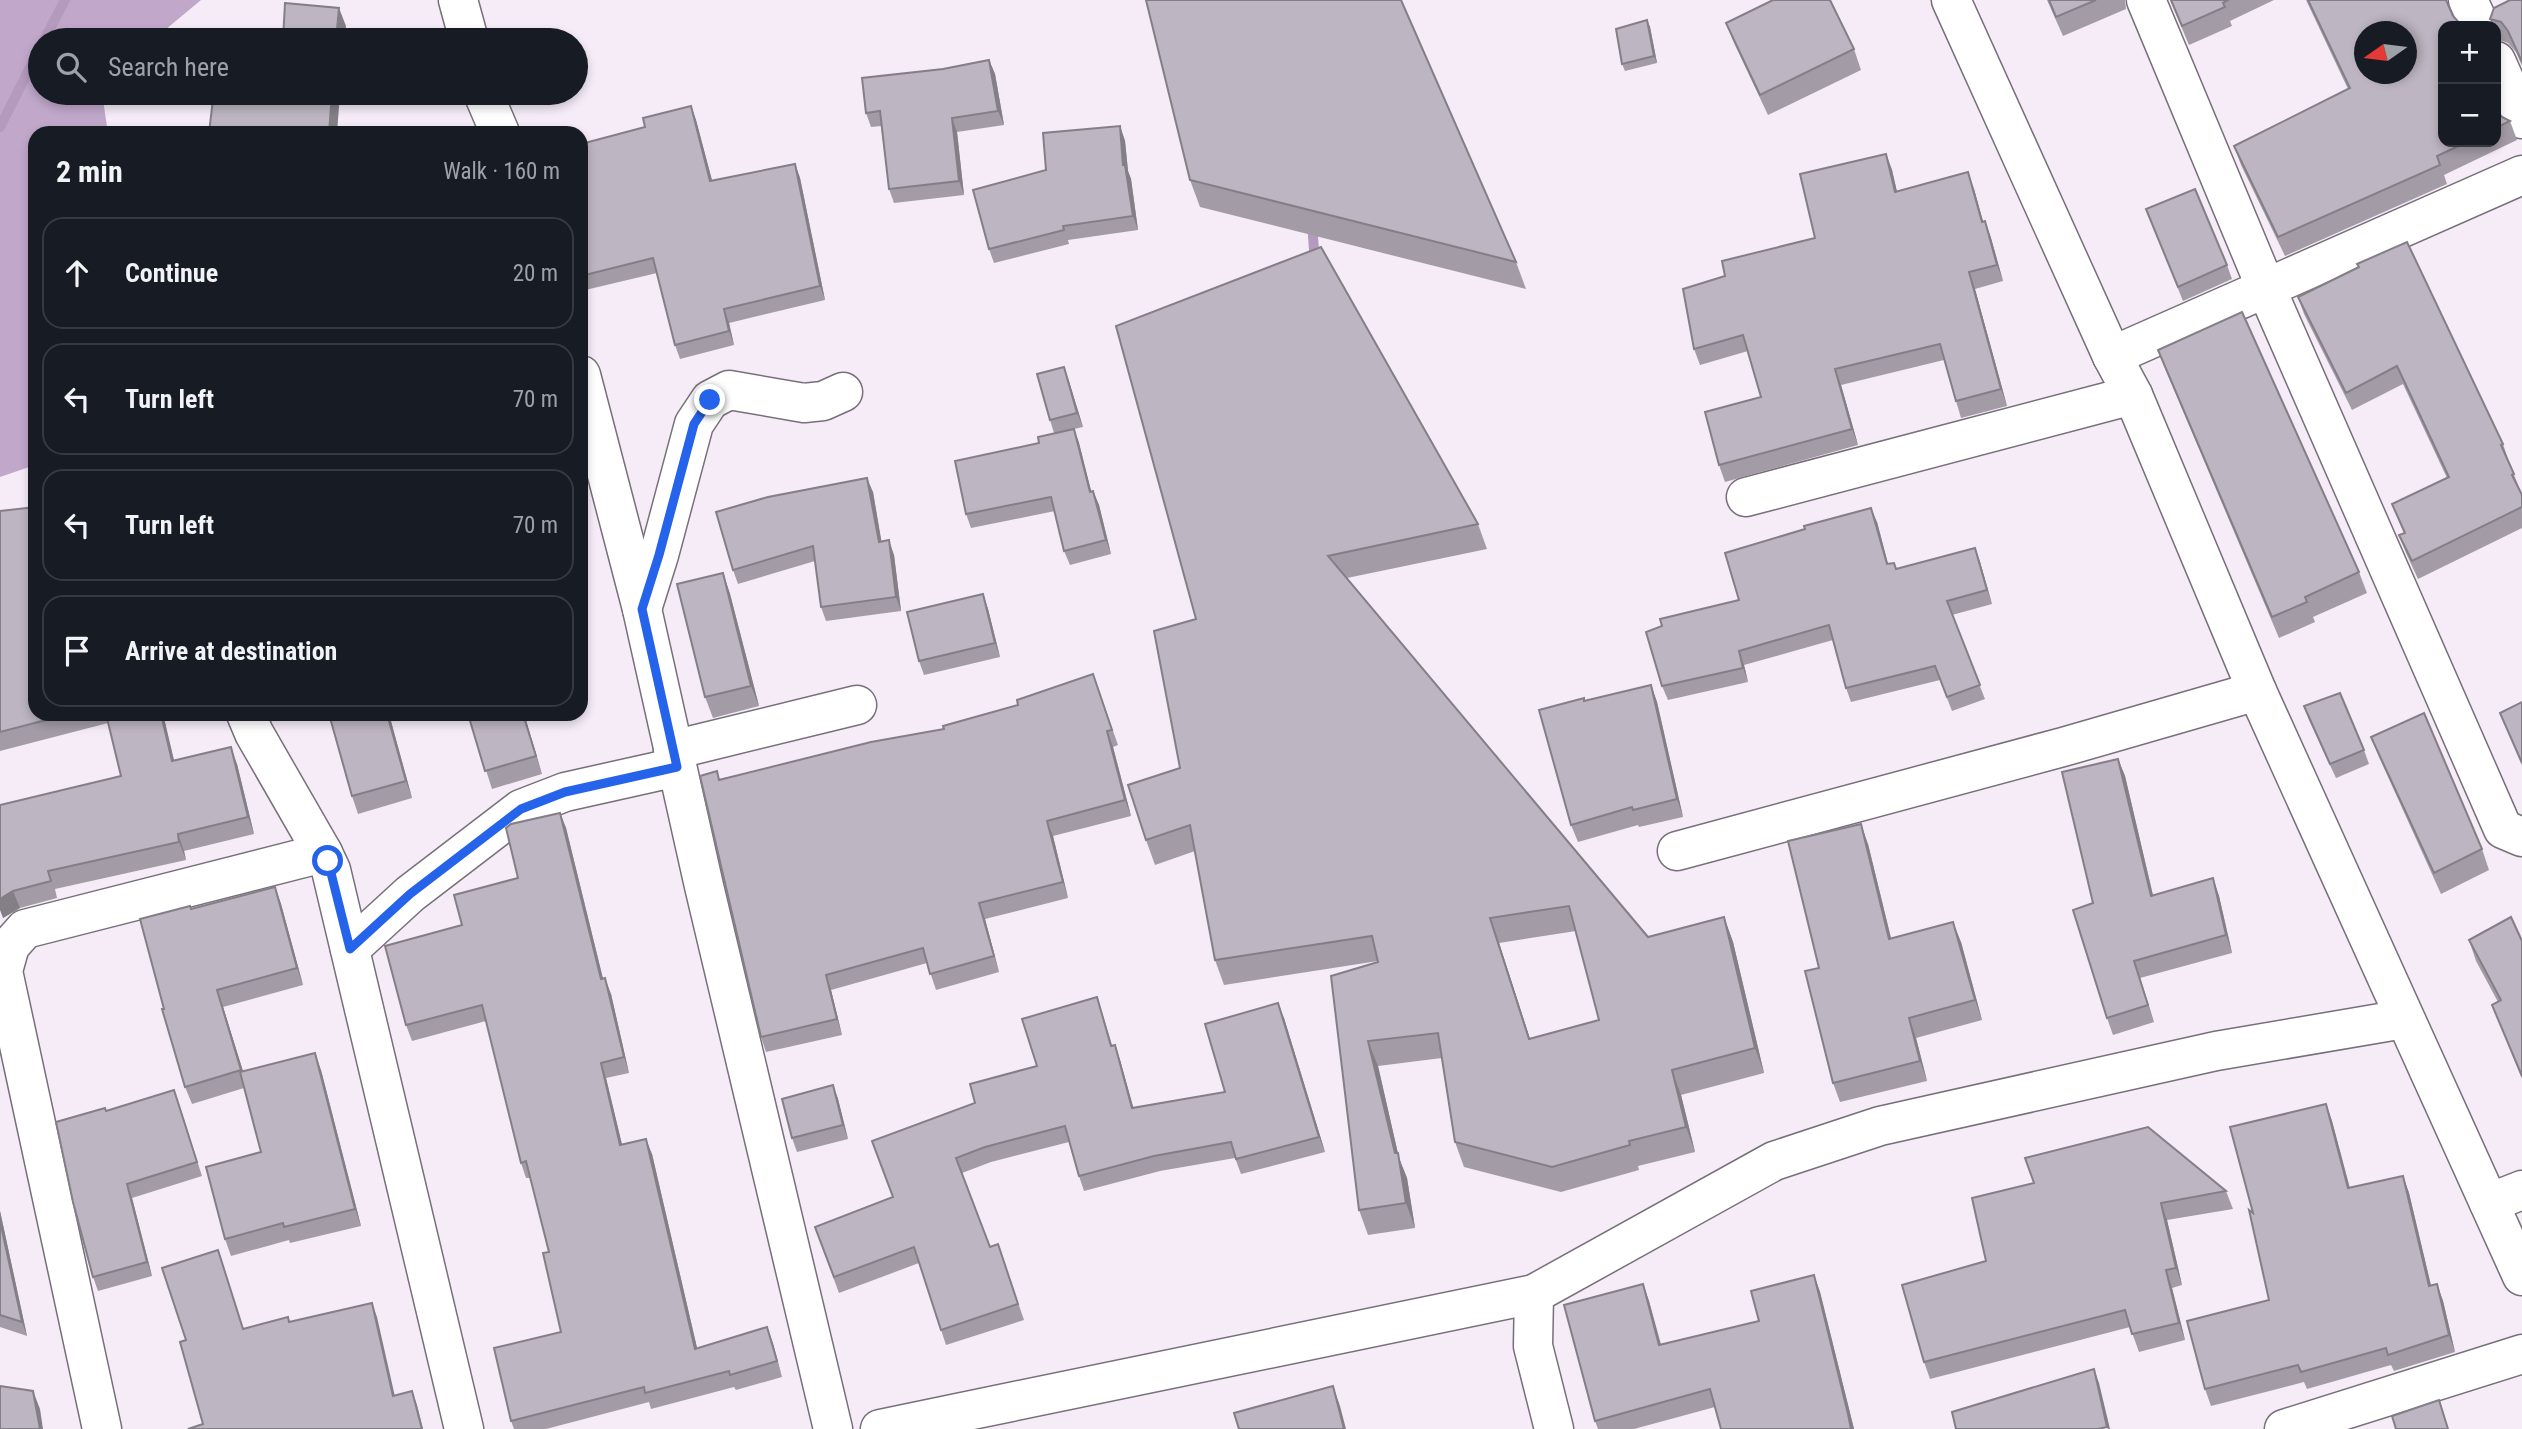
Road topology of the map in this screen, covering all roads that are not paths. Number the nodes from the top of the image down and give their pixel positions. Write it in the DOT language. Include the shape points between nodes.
graph roads {
  1 [pos="458,0"];
  2 [pos="1951,0"];
  3 [pos="2146,0"];
  4 [pos="2468,0"];
  5 [pos="2478,21"];
  6 [pos="466,28"];
  7 [pos="2501,72"];
  8 [pos="488,105"];
  9 [pos="2522,119"];
  10 [pos="497,126"];
  11 [pos="2522,175"];
  12 [pos="2266,288"];
  13 [pos="2112,356"];
  14 [pos="843,391"];
  15 [pos="2133,395"];
  16 [pos="588,402"];
  17 [pos="1746,497"];
  18 [pos="642,609"];
  19 [pos="2257,691"];
  20 [pos="857,705"];
  21 [pos="249,721"];
  22 [pos="675,758"];
  23 [pos="2522,837"];
  24 [pos="1677,851"];
  25 [pos="323,853"];
  26 [pos="350,949"];
  27 [pos="2404,1019"];
  28 [pos="2506,1196"];
  29 [pos="2522,1276"];
  30 [pos="1534,1294"];
  31 [pos="2522,1354"];
  32 [pos="102,1429"];
  33 [pos="464,1429"];
  34 [pos="833,1429"];
  35 [pos="880,1429"];
  36 [pos="1554,1429"];
  37 [pos="2284,1429"];
  1 -- 6 [label="street"];
  2 -- 13 [label="street"];
  3 -- 12 [label="street"];
  4 -- 5 [label="street"];
  7 -- 9 [label="street"];
  8 -- 10 [label="street"];
  11 -- 12 [label="street"];
  12 -- 13 [label="street"];
  12 -- 23 [label="street" via="2503,829"];
  13 -- 15 [label="street"];
  14 -- 18 [label="street" via="823,401 804,403 729,390 710,400 694,424"];
  15 -- 17 [label="street"];
  15 -- 19 [label="street"];
  16 -- 18 [label="street"];
  18 -- 22 [label="street"];
  19 -- 24 [label="street"];
  19 -- 27 [label="street"];
  20 -- 22 [label="street"];
  21 -- 25 [label="street"];
  22 -- 26 [label="street" via="521,809 410,894"];
  22 -- 34 [label="street"];
  25 -- 26 [label="street"];
  25 -- 32 [label="street" via="25,929 10,946 3,971"];
  26 -- 33 [label="street"];
  27 -- 28 [label="street"];
  27 -- 30 [label="street" via="2216,1051 1880,1126 1774,1161"];
  28 -- 29 [label="street"];
  30 -- 35 [label="street"];
  30 -- 36 [label="street" via="1533,1346"];
  31 -- 37 [label="street"];
}
